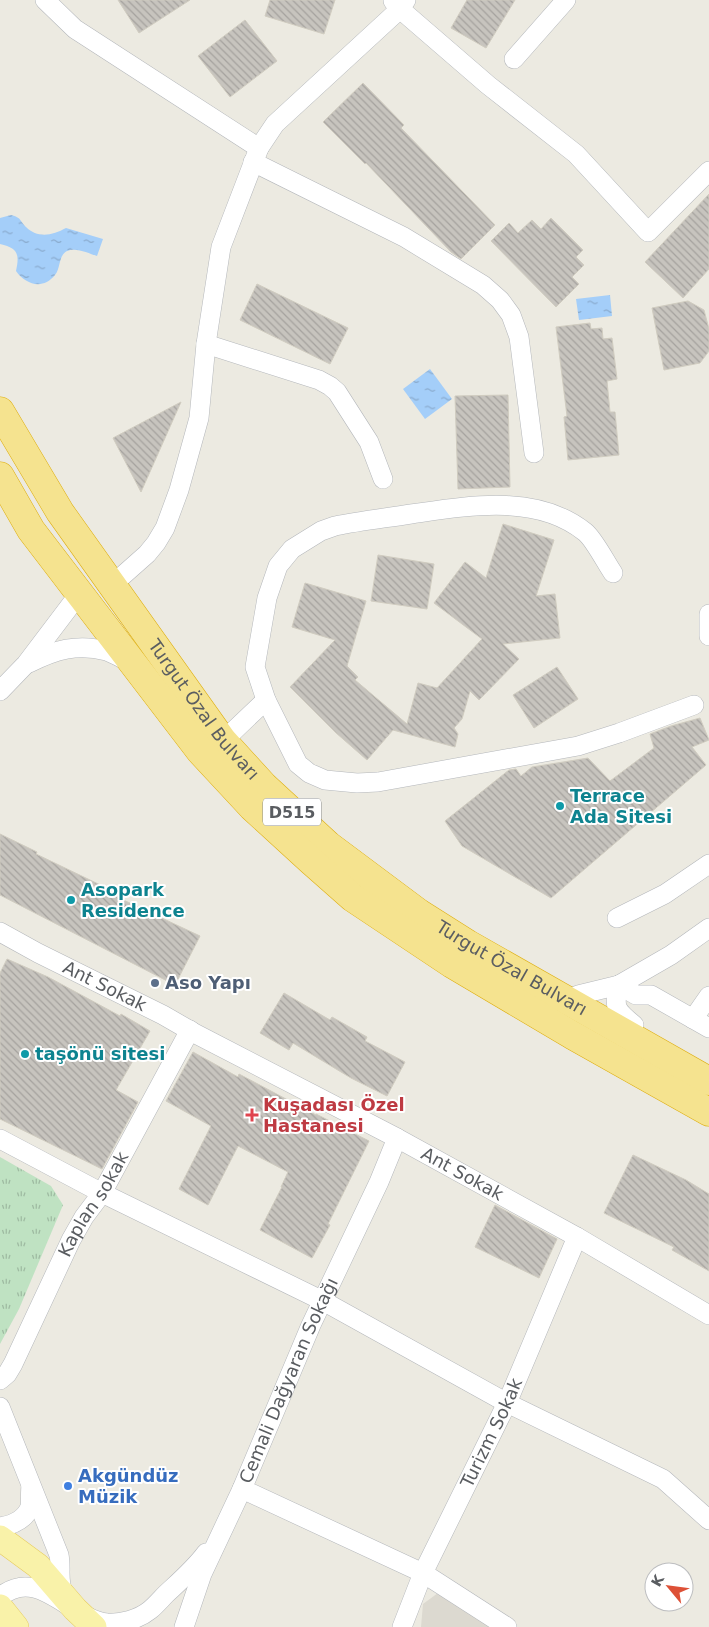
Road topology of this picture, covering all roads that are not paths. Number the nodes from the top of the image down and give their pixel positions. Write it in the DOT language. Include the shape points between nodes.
graph roads {
  1 [pos="45,0"];
  2 [pos="566,0"];
  3 [pos="400,3"];
  4 [pos="514,59"];
  5 [pos="256,155"];
  6 [pos="709,171"];
  7 [pos="206,344"];
  8 [pos="0,411"];
  9 [pos="534,453"];
  10 [pos="0,476"];
  11 [pos="383,479"];
  12 [pos="613,573"];
  13 [pos="112,585"];
  14 [pos="79,594"];
  15 [pos="709,614"];
  16 [pos="709,636"];
  17 [pos="26,664"];
  18 [pos="133,664"];
  19 [pos="0,691"];
  20 [pos="266,700"];
  21 [pos="694,705"];
  22 [pos="223,741"];
  23 [pos="709,864"];
  24 [pos="353,898"];
  25 [pos="617,918"];
  26 [pos="709,928"];
  27 [pos="0,932"];
  28 [pos="468,944"];
  29 [pos="618,985"];
  30 [pos="578,995"];
  31 [pos="709,996"];
  32 [pos="701,1023"];
  33 [pos="634,1025"];
  34 [pos="190,1030"];
  35 [pos="709,1066"];
  36 [pos="709,1081"];
  37 [pos="709,1112"];
  38 [pos="709,1130"];
  39 [pos="397,1138"];
  40 [pos="0,1140"];
  41 [pos="102,1193"];
  42 [pos="577,1237"];
  43 [pos="322,1301"];
  44 [pos="709,1315"];
  45 [pos="0,1380"];
  46 [pos="506,1402"];
  47 [pos="0,1407"];
  48 [pos="31,1484"];
  49 [pos="242,1489"];
  50 [pos="709,1520"];
  51 [pos="0,1527"];
  52 [pos="223,1530"];
  53 [pos="0,1538"];
  54 [pos="422,1573"];
  55 [pos="0,1597"];
  56 [pos="69,1601"];
  57 [pos="0,1607"];
  58 [pos="16,1627"];
  59 [pos="94,1627"];
  60 [pos="184,1627"];
  61 [pos="402,1627"];
  62 [pos="507,1627"];
  1 -- 5 [label="street" via="75,28"];
  2 -- 4 [label="street"];
  3 -- 5 [label="street" via="276,124"];
  3 -- 6 [label="street" via="488,85 576,154 648,232"];
  5 -- 7 [label="street" via="221,247"];
  5 -- 9 [label="street" via="404,237 483,284 500,300 511,316 518,337"];
  7 -- 11 [label="street" via="330,386 369,442"];
  7 -- 13 [label="street" via="199,418 165,528 148,554"];
  8 -- 13 [label="highway, Turgut Özal Bulvarı / D515" via="60,512"];
  10 -- 14 [label="highway, Turgut Özal Bulvarı / D515" via="31,530"];
  12 -- 20 [label="street" via="587,533 567,520 515,506 453,508 352,523 321,531 292,548 278,566 267,598 256,667"];
  13 -- 22 [label="highway, Turgut Özal Bulvarı / D515"];
  14 -- 17 [label="street"];
  14 -- 18 [label="highway, Turgut Özal Bulvarı / D515"];
  15 -- 16 [label="street"];
  17 -- 18 [label="street" via="51,652 78,647 107,652"];
  17 -- 19 [label="street"];
  18 -- 24 [label="highway, Turgut Özal Bulvarı / D515" via="200,750 245,800"];
  20 -- 21 [label="street" via="298,764 325,780 357,782 378,782 578,746"];
  20 -- 22 [label="street"];
  22 -- 28 [label="highway, Turgut Özal Bulvarı / D515" via="264,786 328,845 419,913"];
  23 -- 25 [label="street" via="665,894"];
  24 -- 37 [label="highway, Turgut Özal Bulvarı / D515" via="452,964"];
  24 -- 38 [label="highway" via="452,977 488,1001"];
  26 -- 29 [label="street" via="671,955"];
  27 -- 34 [label="street, Ant Sokak"];
  28 -- 30 [label="highway"];
  28 -- 36 [label="highway, Turgut Özal Bulvarı / D515"];
  29 -- 30 [label="street"];
  29 -- 32 [label="street" via="636,995 651,995"];
  29 -- 33 [label="street" via="615,1001 618,1012"];
  30 -- 33 [label="highway"];
  31 -- 32 [label="street"];
  33 -- 35 [label="highway"];
  34 -- 39 [label="street, Ant Sokak"];
  34 -- 41 [label="street, Kaplan sokak"];
  39 -- 42 [label="street, Ant Sokak"];
  39 -- 43 [label="street, Cemali Dağyaran Sokağı" via="380,1182"];
  40 -- 41 [label="street"];
  41 -- 43 [label="street"];
  41 -- 45 [label="street, Kaplan sokak" via="71,1240 13,1364"];
  42 -- 44 [label="street, Ant Sokak"];
  42 -- 46 [label="street, Turizm Sokak"];
  43 -- 46 [label="street"];
  43 -- 49 [label="street, Cemali Dağyaran Sokağı"];
  46 -- 50 [label="street" via="663,1479"];
  46 -- 54 [label="street, Turizm Sokak"];
  47 -- 48 [label="street"];
  48 -- 51 [label="street" via="30,1506 23,1517"];
  48 -- 56 [label="street" via="59,1555 60,1588"];
  49 -- 52 [label="street, Cemali Dağyaran Sokağı"];
  49 -- 54 [label="street"];
  52 -- 56 [label="street" via="178,1583 150,1610 134,1619 108,1623 92,1619"];
  52 -- 60 [label="street, Cemali Dağyaran Sokağı" via="202,1574"];
  53 -- 56 [label="main road" via="38,1566"];
  54 -- 61 [label="street, Turizm Sokak"];
  54 -- 62 [label="street"];
  55 -- 56 [label="street" via="25,1586"];
  56 -- 59 [label="main road"];
  57 -- 58 [label="main road"];
}
